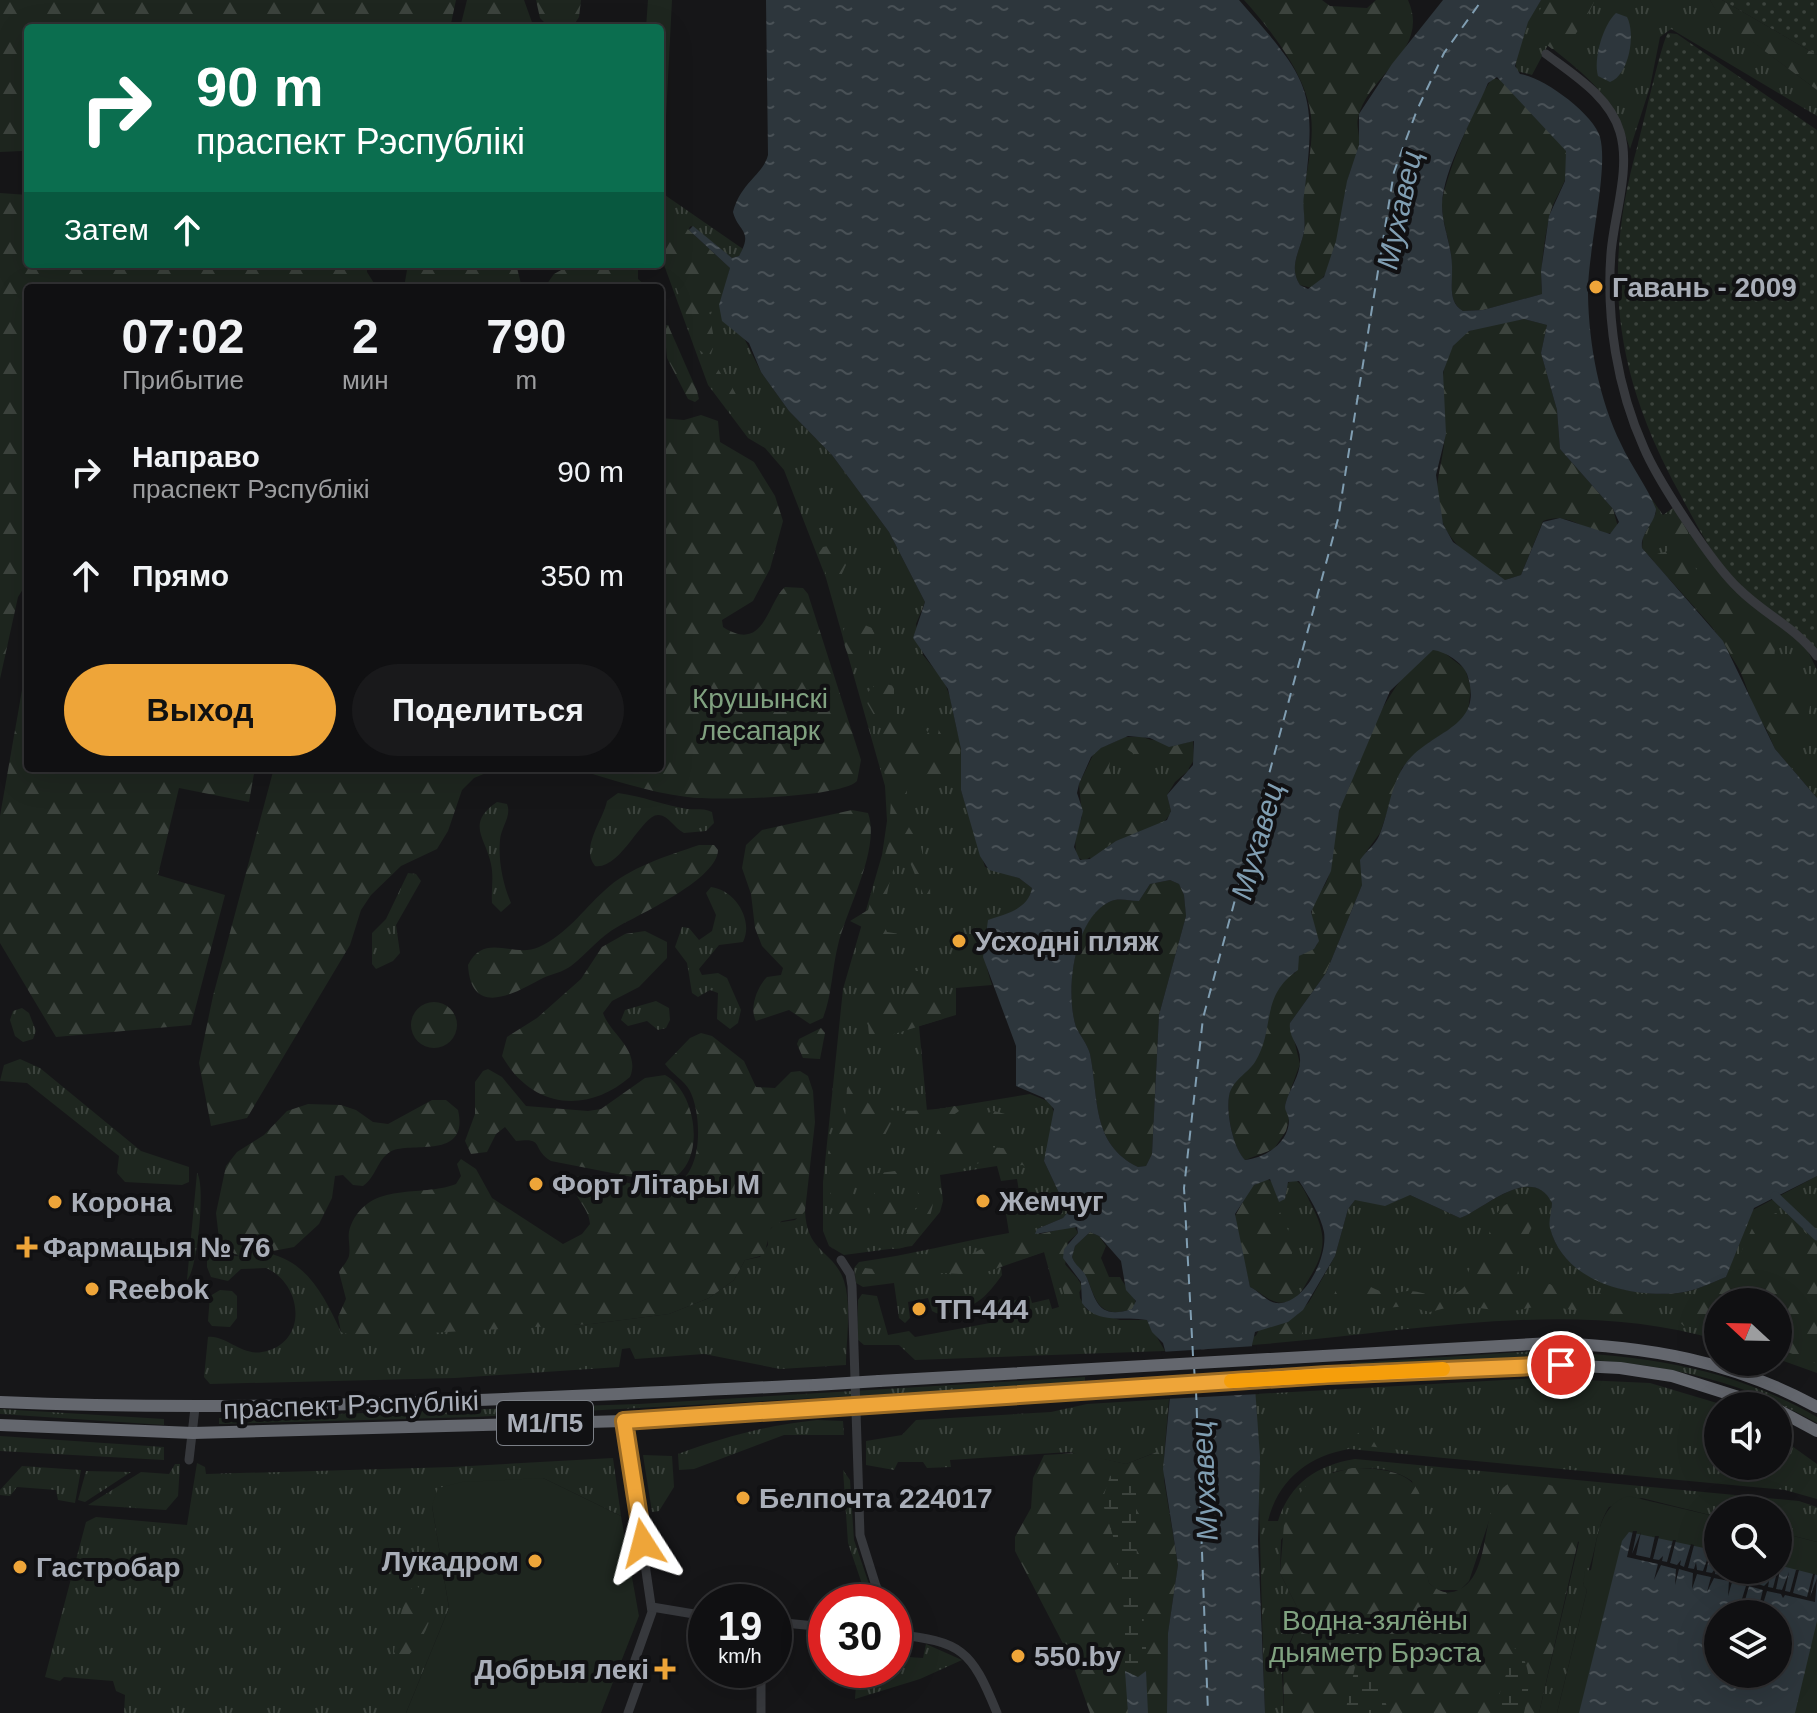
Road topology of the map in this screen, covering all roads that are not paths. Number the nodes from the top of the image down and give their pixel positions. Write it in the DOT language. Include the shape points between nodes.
graph roads {
  1 [pos="1546,54"];
  2 [pos="1817,656"];
  3 [pos="841,1260"];
  4 [pos="1723,1392"];
  5 [pos="0,1402"];
  6 [pos="1817,1407"];
  7 [pos="195,1408"];
  8 [pos="1792,1418"];
  9 [pos="624,1421"];
  10 [pos="0,1425"];
  11 [pos="1817,1431"];
  12 [pos="193,1433"];
  13 [pos="189,1460"];
  14 [pos="875,1584"];
  15 [pos="652,1607"];
  16 [pos="688,1613"];
  17 [pos="912,1637"];
  18 [pos="761,1688"];
  19 [pos="628,1713"];
  20 [pos="761,1713"];
  21 [pos="997,1713"];
  1 -- 2 [label="street" via="1599,97 1621,133 1611,253 1612,316 1626,401 1644,450 1726,575 1749,599 1794,630"];
  3 -- 14 [label="street" via="852,1286 860,1535"];
  4 -- 9 [label="highway, праспект Рэспублікі / М1/П5, bridge" via="1672,1376 1620,1368 1547,1365"];
  5 -- 7 [label="highway, праспект Рэспублікі / М1/П5"];
  6 -- 7 [label="highway, праспект Рэспублікі / М1/П5, bridge" via="1725,1367 1646,1348 1551,1343 446,1404"];
  7 -- 12 [label="street"];
  8 -- 11 [label="highway"];
  9 -- 12 [label="highway, праспект Рэспублікі / М1/П5"];
  9 -- 15 [label="street"];
  10 -- 12 [label="highway, праспект Рэспублікі / М1/П5"];
  12 -- 13 [label="street"];
  15 -- 16 [label="street"];
  15 -- 19 [label="street" via="635,1660 639,1682"];
  17 -- 21 [label="street" via="937,1640 967,1655"];
  18 -- 20 [label="street"];
}
